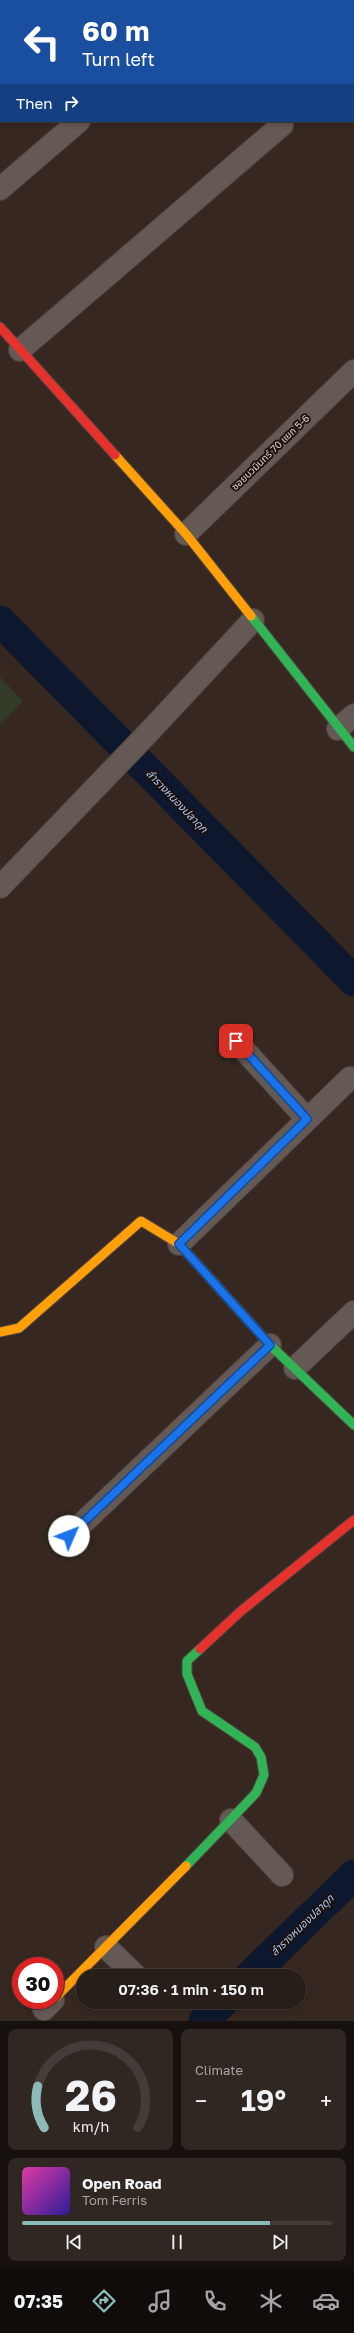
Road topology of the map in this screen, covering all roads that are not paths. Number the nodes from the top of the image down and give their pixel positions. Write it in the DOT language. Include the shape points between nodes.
graph roads {
  1 [pos="78,122"];
  2 [pos="282,125"];
  3 [pos="0,189"];
  4 [pos="0,327"];
  5 [pos="20,350"];
  6 [pos="354,371"];
  7 [pos="186,534"];
  8 [pos="253,620"];
  9 [pos="346,722"];
  10 [pos="354,747"];
  11 [pos="0,887"];
  12 [pos="236,1041"];
  13 [pos="350,1078"];
  14 [pos="307,1119"];
  15 [pos="179,1244"];
  16 [pos="354,1312"];
  17 [pos="0,1332"];
  18 [pos="270,1345"];
  19 [pos="295,1368"];
  20 [pos="354,1424"];
  21 [pos="354,1520"];
  22 [pos="69,1536"];
  23 [pos="231,1820"];
  24 [pos="282,1874"];
  25 [pos="106,1947"];
  26 [pos="129,1969"];
  27 [pos="64,1989"];
  1 -- 3 [label="street"];
  2 -- 5 [label="street"];
  4 -- 5 [label="street"];
  5 -- 7 [label="street"];
  6 -- 7 [label="street, ซอยนวมินทร์ 70 แยก 5-6"];
  7 -- 8 [label="street"];
  8 -- 9 [label="street"];
  8 -- 11 [label="street"];
  9 -- 10 [label="street"];
  12 -- 14 [label="street"];
  13 -- 14 [label="street"];
  14 -- 15 [label="street"];
  15 -- 17 [label="street" via="141,1221 18,1328"];
  15 -- 18 [label="street"];
  16 -- 19 [label="street"];
  18 -- 19 [label="street"];
  18 -- 22 [label="street"];
  19 -- 20 [label="street"];
  21 -- 23 [label="street" via="241,1611 187,1661 187,1674 202,1711 255,1747 261,1757 264,1774 256,1792"];
  23 -- 24 [label="street"];
  23 -- 25 [label="street"];
  25 -- 26 [label="street"];
  25 -- 27 [label="street"];
}
